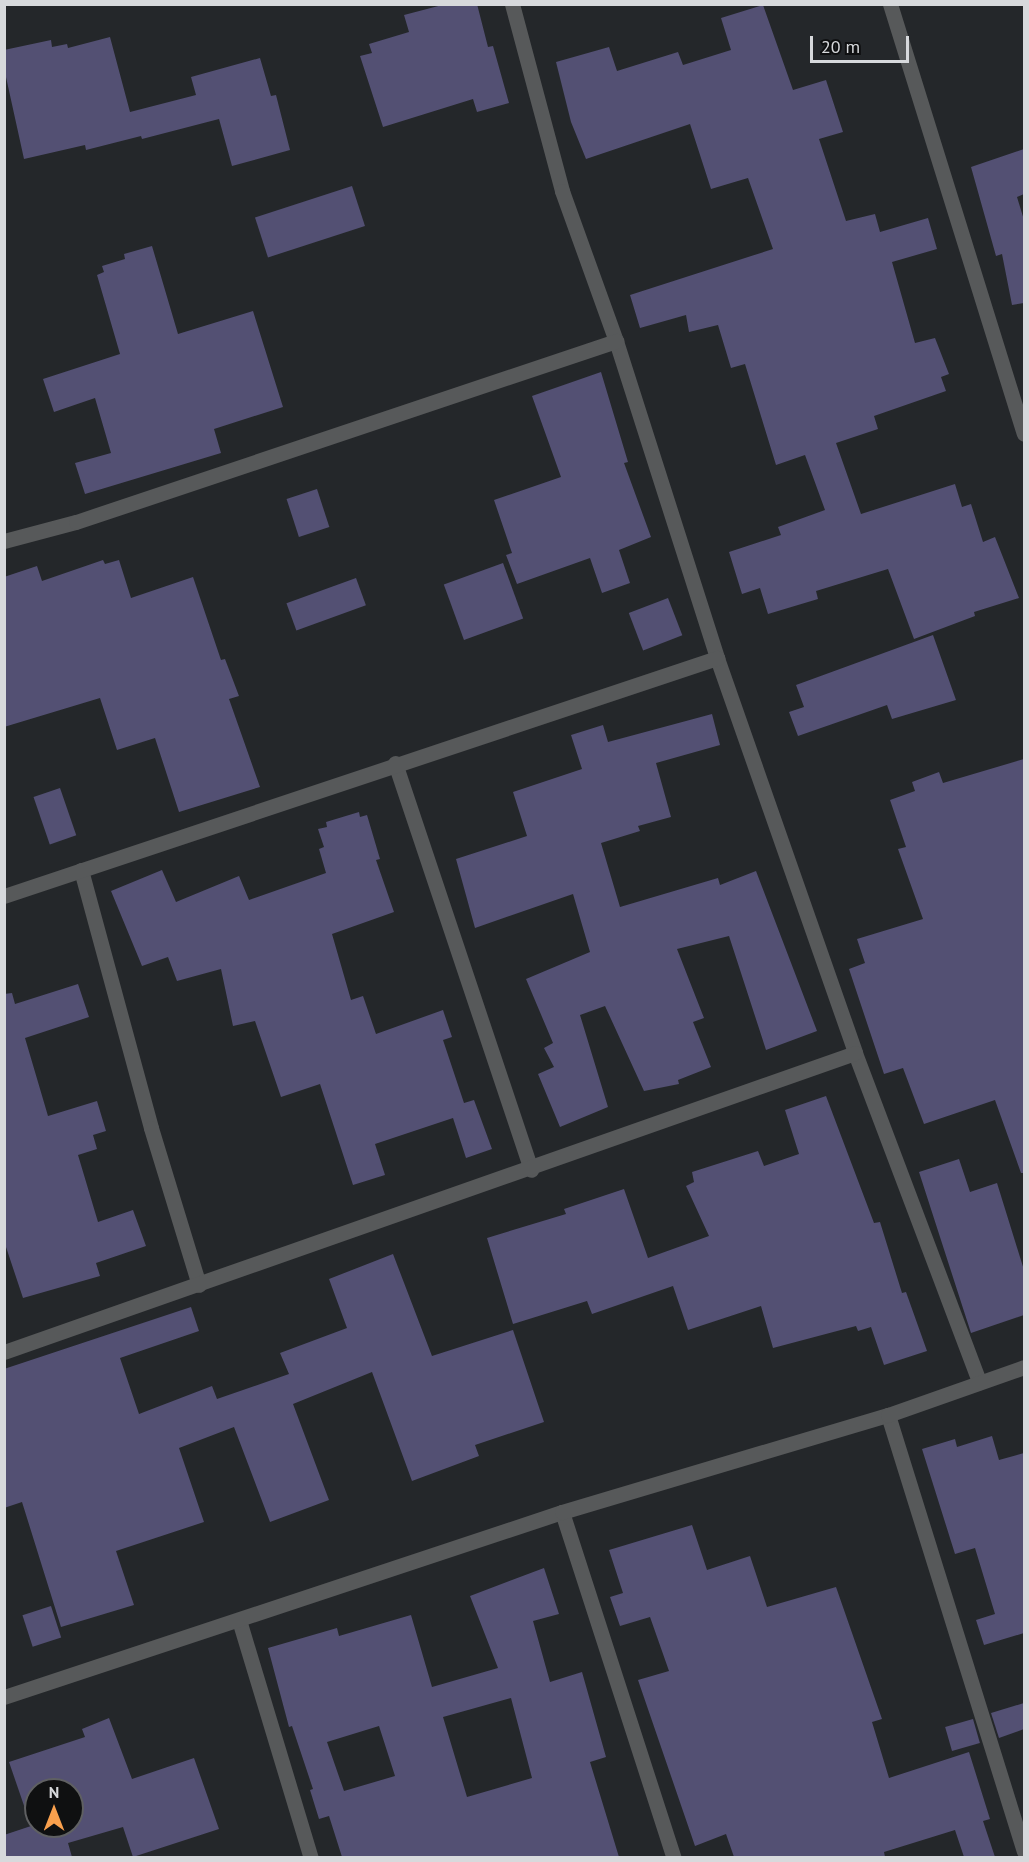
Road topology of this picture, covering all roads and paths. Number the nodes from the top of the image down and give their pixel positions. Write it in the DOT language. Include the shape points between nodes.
graph roads {
  1 [pos="512,4"];
  2 [pos="890,4"];
  3 [pos="616,341"];
  4 [pos="1024,434"];
  5 [pos="6,537"];
  6 [pos="717,658"];
  7 [pos="395,763"];
  8 [pos="81,870"];
  9 [pos="4,896"];
  10 [pos="855,1053"];
  11 [pos="531,1170"];
  12 [pos="199,1285"];
  13 [pos="4,1352"];
  14 [pos="1024,1367"];
  15 [pos="979,1382"];
  16 [pos="888,1415"];
  17 [pos="562,1512"];
  18 [pos="239,1620"];
  19 [pos="4,1697"];
  20 [pos="1024,1851"];
  21 [pos="311,1857"];
  22 [pos="675,1857"];
  1 -- 3 [label="street" via="562,191"];
  2 -- 4 [label="street"];
  3 -- 5 [label="street" via="76,522"];
  3 -- 6 [label="street"];
  6 -- 7 [label="street"];
  6 -- 10 [label="street"];
  7 -- 8 [label="street"];
  7 -- 11 [label="street"];
  8 -- 9 [label="street"];
  8 -- 12 [label="street" via="151,1128"];
  10 -- 11 [label="street"];
  10 -- 15 [label="street"];
  11 -- 12 [label="street"];
  12 -- 13 [label="street"];
  14 -- 15 [label="street"];
  15 -- 16 [label="street"];
  16 -- 17 [label="street"];
  16 -- 20 [label="street"];
  17 -- 18 [label="street"];
  17 -- 22 [label="street"];
  18 -- 19 [label="street"];
  18 -- 21 [label="street"];
}
